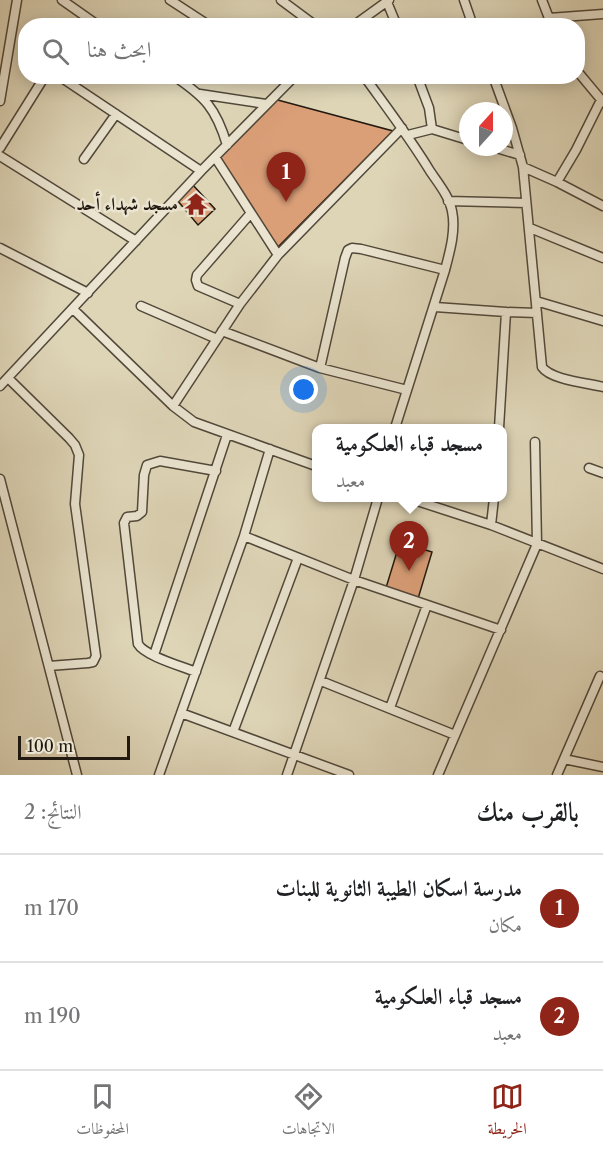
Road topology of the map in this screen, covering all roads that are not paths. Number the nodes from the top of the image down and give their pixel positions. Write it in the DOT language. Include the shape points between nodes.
graph roads {
  1 [pos="18,0"];
  2 [pos="62,0"];
  3 [pos="170,0"];
  4 [pos="281,0"];
  5 [pos="464,0"];
  6 [pos="542,0"];
  7 [pos="388,1"];
  8 [pos="603,14"];
  9 [pos="88,18"];
  10 [pos="198,18"];
  11 [pos="305,18"];
  12 [pos="364,18"];
  13 [pos="394,18"];
  14 [pos="471,18"];
  15 [pos="549,18"];
  16 [pos="577,18"];
  17 [pos="585,80"];
  18 [pos="40,84"];
  19 [pos="71,84"];
  20 [pos="186,84"];
  21 [pos="287,84"];
  22 [pos="370,84"];
  23 [pos="420,84"];
  24 [pos="496,84"];
  25 [pos="200,94"];
  26 [pos="0,101"];
  27 [pos="602,101"];
  28 [pos="266,104"];
  29 [pos="116,114"];
  30 [pos="432,129"];
  31 [pos="405,131"];
  32 [pos="459,137"];
  33 [pos="227,146"];
  34 [pos="0,148"];
  35 [pos="513,153"];
  36 [pos="520,155"];
  37 [pos="0,156"];
  38 [pos="215,157"];
  39 [pos="84,159"];
  40 [pos="523,167"];
  41 [pos="201,171"];
  42 [pos="557,182"];
  43 [pos="448,201"];
  44 [pos="526,203"];
  45 [pos="603,206"];
  46 [pos="251,213"];
  47 [pos="530,228"];
  48 [pos="136,241"];
  49 [pos="0,248"];
  50 [pos="278,255"];
  51 [pos="603,258"];
  52 [pos="445,270"];
  53 [pos="88,292"];
  54 [pos="536,301"];
  55 [pos="240,304"];
  56 [pos="141,306"];
  57 [pos="435,307"];
  58 [pos="73,309"];
  59 [pos="506,312"];
  60 [pos="537,313"];
  61 [pos="603,321"];
  62 [pos="222,330"];
  63 [pos="217,339"];
  64 [pos="320,368"];
  65 [pos="8,378"];
  66 [pos="0,386"];
  67 [pos="603,387"];
  68 [pos="407,390"];
  69 [pos="173,406"];
  70 [pos="397,424"];
  71 [pos="499,424"];
  72 [pos="227,435"];
  73 [pos="535,442"];
  74 [pos="270,449"];
  75 [pos="312,465"];
  76 [pos="589,468"];
  77 [pos="216,471"];
  78 [pos="603,473"];
  79 [pos="0,479"];
  80 [pos="377,502"];
  81 [pos="434,502"];
  82 [pos="494,502"];
  83 [pos="491,525"];
  84 [pos="244,536"];
  85 [pos="537,544"];
  86 [pos="298,558"];
  87 [pos="603,569"];
  88 [pos="354,580"];
  89 [pos="427,605"];
  90 [pos="501,630"];
  91 [pos="154,655"];
  92 [pos="49,666"];
  93 [pos="196,672"];
  94 [pos="600,676"];
  95 [pos="321,681"];
  96 [pos="390,708"];
  97 [pos="181,713"];
  98 [pos="233,732"];
  99 [pos="455,735"];
  100 [pos="294,754"];
  101 [pos="564,759"];
  102 [pos="603,767"];
  103 [pos="77,775"];
  104 [pos="159,775"];
  105 [pos="287,775"];
  106 [pos="349,775"];
  107 [pos="438,775"];
  108 [pos="557,775"];
  1 -- 26 [label="street"];
  2 -- 9 [label="street"];
  3 -- 10 [label="street"];
  4 -- 11 [label="street"];
  5 -- 14 [label="street"];
  6 -- 15 [label="street"];
  7 -- 12 [label="street"];
  7 -- 13 [label="street"];
  8 -- 16 [label="street"];
  17 -- 27 [label="street"];
  18 -- 34 [label="street"];
  19 -- 29 [label="street"];
  20 -- 25 [label="street"];
  21 -- 28 [label="street"];
  22 -- 31 [label="street"];
  23 -- 30 [label="street"];
  24 -- 36 [label="street"];
  25 -- 28 [label="street"];
  25 -- 33 [label="street" via="217,119"];
  27 -- 42 [label="street"];
  28 -- 33 [label="street"];
  29 -- 39 [label="street"];
  29 -- 41 [label="street"];
  30 -- 31 [label="street"];
  30 -- 32 [label="street"];
  31 -- 43 [label="street"];
  31 -- 50 [label="street"];
  33 -- 38 [label="street"];
  35 -- 36 [label="street"];
  36 -- 40 [label="street"];
  37 -- 48 [label="street"];
  38 -- 41 [label="street"];
  38 -- 46 [label="street"];
  40 -- 42 [label="street"];
  40 -- 44 [label="street"];
  41 -- 48 [label="street"];
  42 -- 45 [label="street"];
  43 -- 44 [label="street"];
  43 -- 52 [label="street" via="453,230"];
  44 -- 47 [label="street"];
  46 -- 50 [label="street"];
  46 -- 55 [label="street" via="196,280 198,286"];
  47 -- 51 [label="street"];
  47 -- 54 [label="street"];
  48 -- 53 [label="street"];
  49 -- 53 [label="street"];
  50 -- 55 [label="street"];
  52 -- 57 [label="street"];
  52 -- 64 [label="street" via="361,249 348,250"];
  53 -- 58 [label="street"];
  54 -- 60 [label="street"];
  54 -- 61 [label="street"];
  55 -- 62 [label="street"];
  56 -- 63 [label="street"];
  57 -- 59 [label="street"];
  57 -- 68 [label="street"];
  58 -- 65 [label="street"];
  58 -- 69 [label="street"];
  59 -- 60 [label="street"];
  59 -- 71 [label="street"];
  60 -- 67 [label="street" via="544,371"];
  62 -- 63 [label="street"];
  62 -- 64 [label="street"];
  63 -- 69 [label="street"];
  64 -- 68 [label="street"];
  65 -- 66 [label="street"];
  65 -- 92 [label="street" via="69,438 79,455 75,504 96,656 93,662"];
  68 -- 70 [label="street"];
  69 -- 72 [label="street" via="194,422"];
  72 -- 74 [label="street"];
  72 -- 77 [label="street"];
  73 -- 85 [label="street"];
  74 -- 75 [label="street"];
  74 -- 84 [label="street"];
  76 -- 78 [label="street"];
  77 -- 91 [label="street"];
  77 -- 91 [label="street" via="152,463 145,469 142,512 125,519 137,640 141,649"];
  79 -- 92 [label="street"];
  80 -- 88 [label="street"];
  81 -- 83 [label="street"];
  82 -- 83 [label="street"];
  83 -- 85 [label="street"];
  84 -- 86 [label="street"];
  84 -- 93 [label="street"];
  85 -- 87 [label="street"];
  85 -- 90 [label="street"];
  86 -- 88 [label="street"];
  86 -- 98 [label="street"];
  88 -- 89 [label="street"];
  88 -- 95 [label="street"];
  89 -- 90 [label="street"];
  89 -- 96 [label="street"];
  90 -- 99 [label="street"];
  91 -- 93 [label="street"];
  92 -- 103 [label="street"];
  93 -- 97 [label="street"];
  94 -- 101 [label="street"];
  95 -- 96 [label="street"];
  95 -- 100 [label="street"];
  96 -- 99 [label="street"];
  97 -- 98 [label="street"];
  97 -- 104 [label="street"];
  98 -- 100 [label="street"];
  99 -- 107 [label="street"];
  100 -- 105 [label="street"];
  100 -- 106 [label="street"];
  101 -- 102 [label="street"];
  101 -- 108 [label="street"];
}
